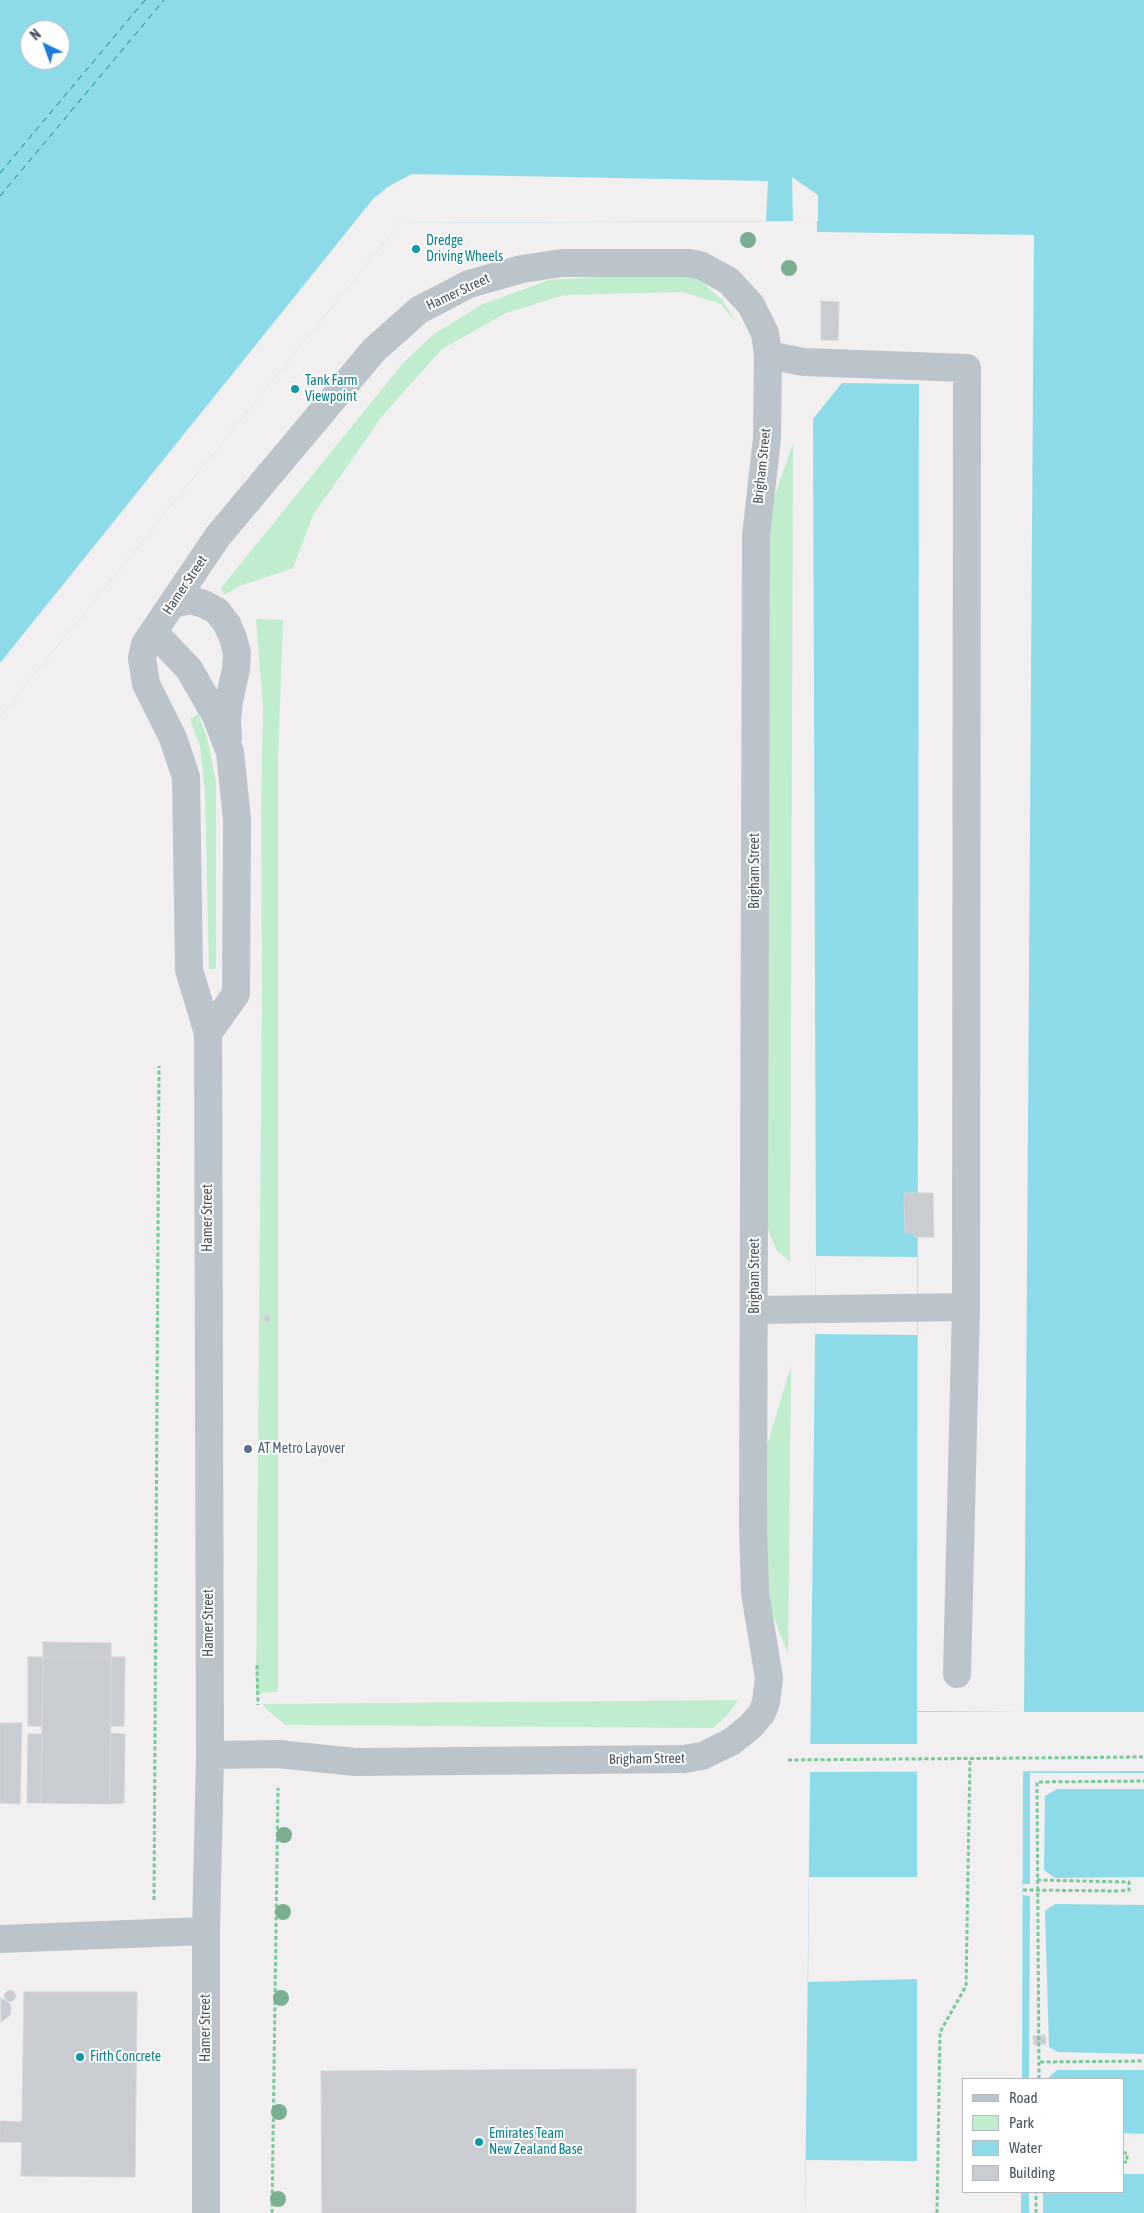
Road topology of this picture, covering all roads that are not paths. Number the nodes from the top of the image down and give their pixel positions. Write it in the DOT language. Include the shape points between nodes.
graph roads {
  1 [pos="729,281"];
  2 [pos="768,355"];
  3 [pos="173,604"];
  4 [pos="154,632"];
  5 [pos="230,752"];
  6 [pos="208,1033"];
  7 [pos="966,1307"];
  8 [pos="755,1310"];
  9 [pos="957,1674"];
  10 [pos="210,1755"];
  11 [pos="206,1931"];
  12 [pos="0,1939"];
  13 [pos="206,2213"];
  1 -- 2 [label="street, Brigham Street" via="752,305 759,318"];
  1 -- 3 [label="street, Hamer Street" via="716,272 689,263 562,263 492,276 441,297 399,326 374,350 218,536"];
  2 -- 7 [label="street" via="804,362 967,368"];
  2 -- 8 [label="street, Brigham Street" via="767,438 756,536"];
  3 -- 4 [label="street, Hamer Street"];
  3 -- 5 [label="street" via="190,600 217,611 233,638 236,668 227,720"];
  4 -- 5 [label="street" via="189,669 216,716"];
  4 -- 6 [label="street, Hamer Street" via="145,644 142,670 152,699 173,738 186,777 189,970"];
  5 -- 6 [label="street" via="237,819 236,994"];
  6 -- 10 [label="street, Hamer Street"];
  7 -- 8 [label="street"];
  7 -- 9 [label="street"];
  8 -- 10 [label="street, Brigham Street" via="754,1562 769,1678 762,1713 751,1726 720,1749 684,1759 354,1762 278,1754"];
  10 -- 11 [label="street, Hamer Street"];
  11 -- 12 [label="street"];
  11 -- 13 [label="street, Hamer Street"];
}
